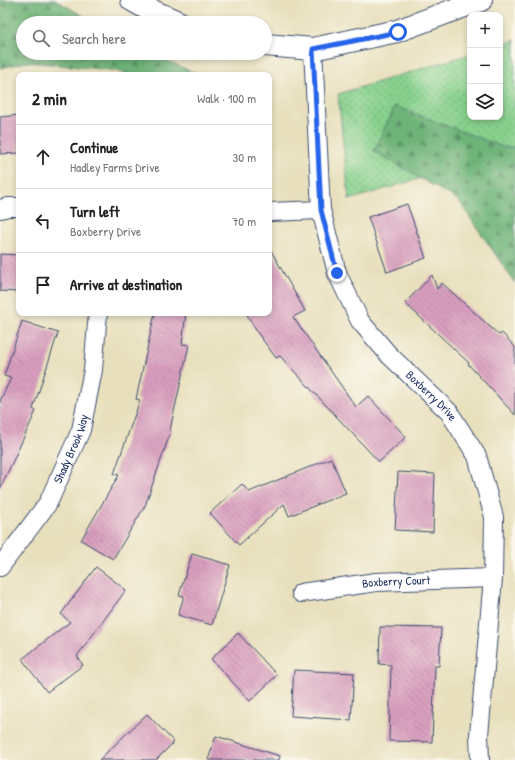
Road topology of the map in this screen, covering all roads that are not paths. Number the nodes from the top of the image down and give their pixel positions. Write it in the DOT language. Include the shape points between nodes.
graph roads {
  1 [pos="132,0"];
  2 [pos="481,0"];
  3 [pos="164,16"];
  4 [pos="272,46"];
  5 [pos="313,49"];
  6 [pos="16,207"];
  7 [pos="0,209"];
  8 [pos="321,210"];
  9 [pos="272,212"];
  10 [pos="98,316"];
  11 [pos="0,566"];
  12 [pos="493,578"];
  13 [pos="301,593"];
  14 [pos="480,760"];
  1 -- 3 [label="street"];
  2 -- 5 [label="street" via="398,32"];
  4 -- 5 [label="street"];
  5 -- 8 [label="street, Boxberry Drive"];
  6 -- 7 [label="street"];
  8 -- 9 [label="street"];
  8 -- 12 [label="street, Boxberry Drive" via="337,273 360,321 389,355 448,412 477,456 494,517"];
  10 -- 11 [label="street, Shady Brook Way" via="93,370 81,430 48,504"];
  12 -- 13 [label="street, Boxberry Court" via="376,582"];
  12 -- 14 [label="street, Boxberry Drive" via="479,735"];
}
